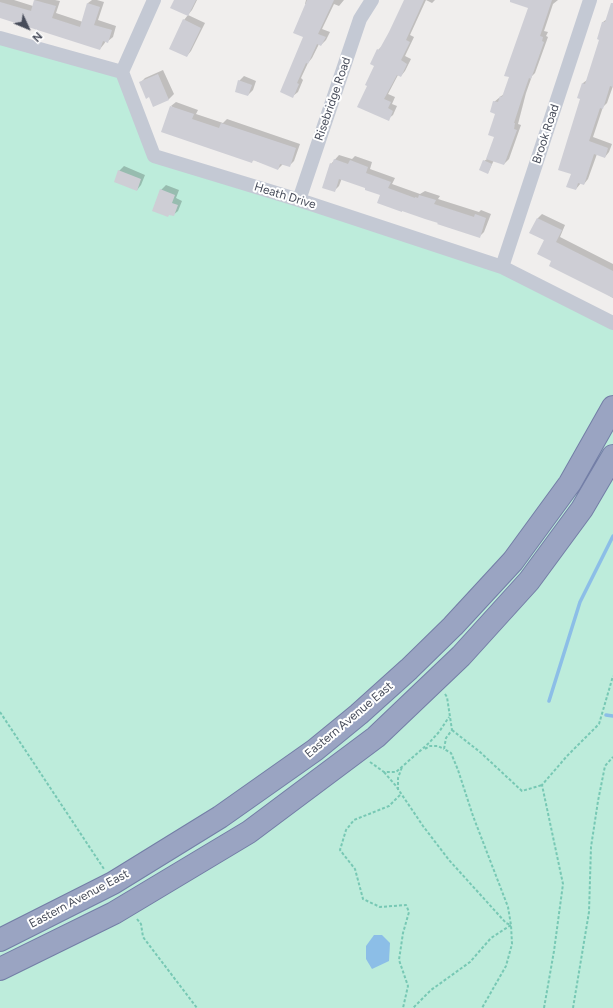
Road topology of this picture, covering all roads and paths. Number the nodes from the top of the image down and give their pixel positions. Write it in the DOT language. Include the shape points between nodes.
graph roads {
  1 [pos="154,0"];
  2 [pos="372,0"];
  3 [pos="590,0"];
  4 [pos="0,38"];
  5 [pos="122,72"];
  6 [pos="299,200"];
  7 [pos="502,267"];
  8 [pos="613,323"];
  9 [pos="613,407"];
  10 [pos="613,456"];
  11 [pos="613,676"];
  12 [pos="434,682"];
  13 [pos="0,712"];
  14 [pos="449,716"];
  15 [pos="452,730"];
  16 [pos="444,748"];
  17 [pos="422,750"];
  18 [pos="356,752"];
  19 [pos="613,757"];
  20 [pos="404,764"];
  21 [pos="384,772"];
  22 [pos="542,785"];
  23 [pos="398,791"];
  24 [pos="400,795"];
  25 [pos="114,883"];
  26 [pos="127,905"];
  27 [pos="511,925"];
  28 [pos="0,940"];
  29 [pos="0,969"];
  30 [pos="197,1008"];
  31 [pos="403,1008"];
  32 [pos="413,1008"];
  33 [pos="482,1008"];
  34 [pos="544,1008"];
  35 [pos="573,1008"];
  1 -- 5 [label="street"];
  2 -- 6 [label="street, Risebridge Road" via="360,19"];
  3 -- 7 [label="street, Brook Road"];
  4 -- 5 [label="street"];
  5 -- 6 [label="street, Heath Drive" via="154,156"];
  6 -- 7 [label="street, Heath Drive"];
  7 -- 8 [label="street, Heath Drive"];
  9 -- 25 [label="highway, Eastern Avenue East" via="570,483 513,561 409,669 360,714 315,750 220,817"];
  10 -- 12 [label="highway" via="582,509 529,581"];
  11 -- 22 [label="path" via="600,724"];
  12 -- 14 [label="path" via="447,697"];
  12 -- 18 [label="highway" via="376,737"];
  13 -- 25 [label="path"];
  14 -- 15 [label="path"];
  14 -- 17 [label="path" via="439,732"];
  15 -- 16 [label="path" via="446,738"];
  15 -- 22 [label="path" via="522,791"];
  16 -- 17 [label="path" via="430,746"];
  16 -- 27 [label="path" via="451,753 458,770 508,907"];
  17 -- 20 [label="path"];
  18 -- 21 [label="path"];
  18 -- 26 [label="highway" via="249,832"];
  19 -- 35 [label="path" via="605,766 598,800 591,847 589,912"];
  20 -- 21 [label="path" via="396,772"];
  20 -- 23 [label="path" via="398,778"];
  21 -- 23 [label="path"];
  22 -- 34 [label="path" via="563,884"];
  23 -- 24 [label="path"];
  24 -- 27 [label="path" via="449,860"];
  24 -- 31 [label="path" via="389,806 354,820 346,830 340,850 355,869 363,899 380,907 406,905 409,912 399,960 408,986"];
  25 -- 28 [label="highway, Eastern Avenue East"];
  26 -- 29 [label="highway"];
  26 -- 30 [label="path" via="141,924 143,937"];
  27 -- 32 [label="path" via="491,938 470,962 431,990"];
  27 -- 33 [label="path" via="512,944 506,966"];
}
